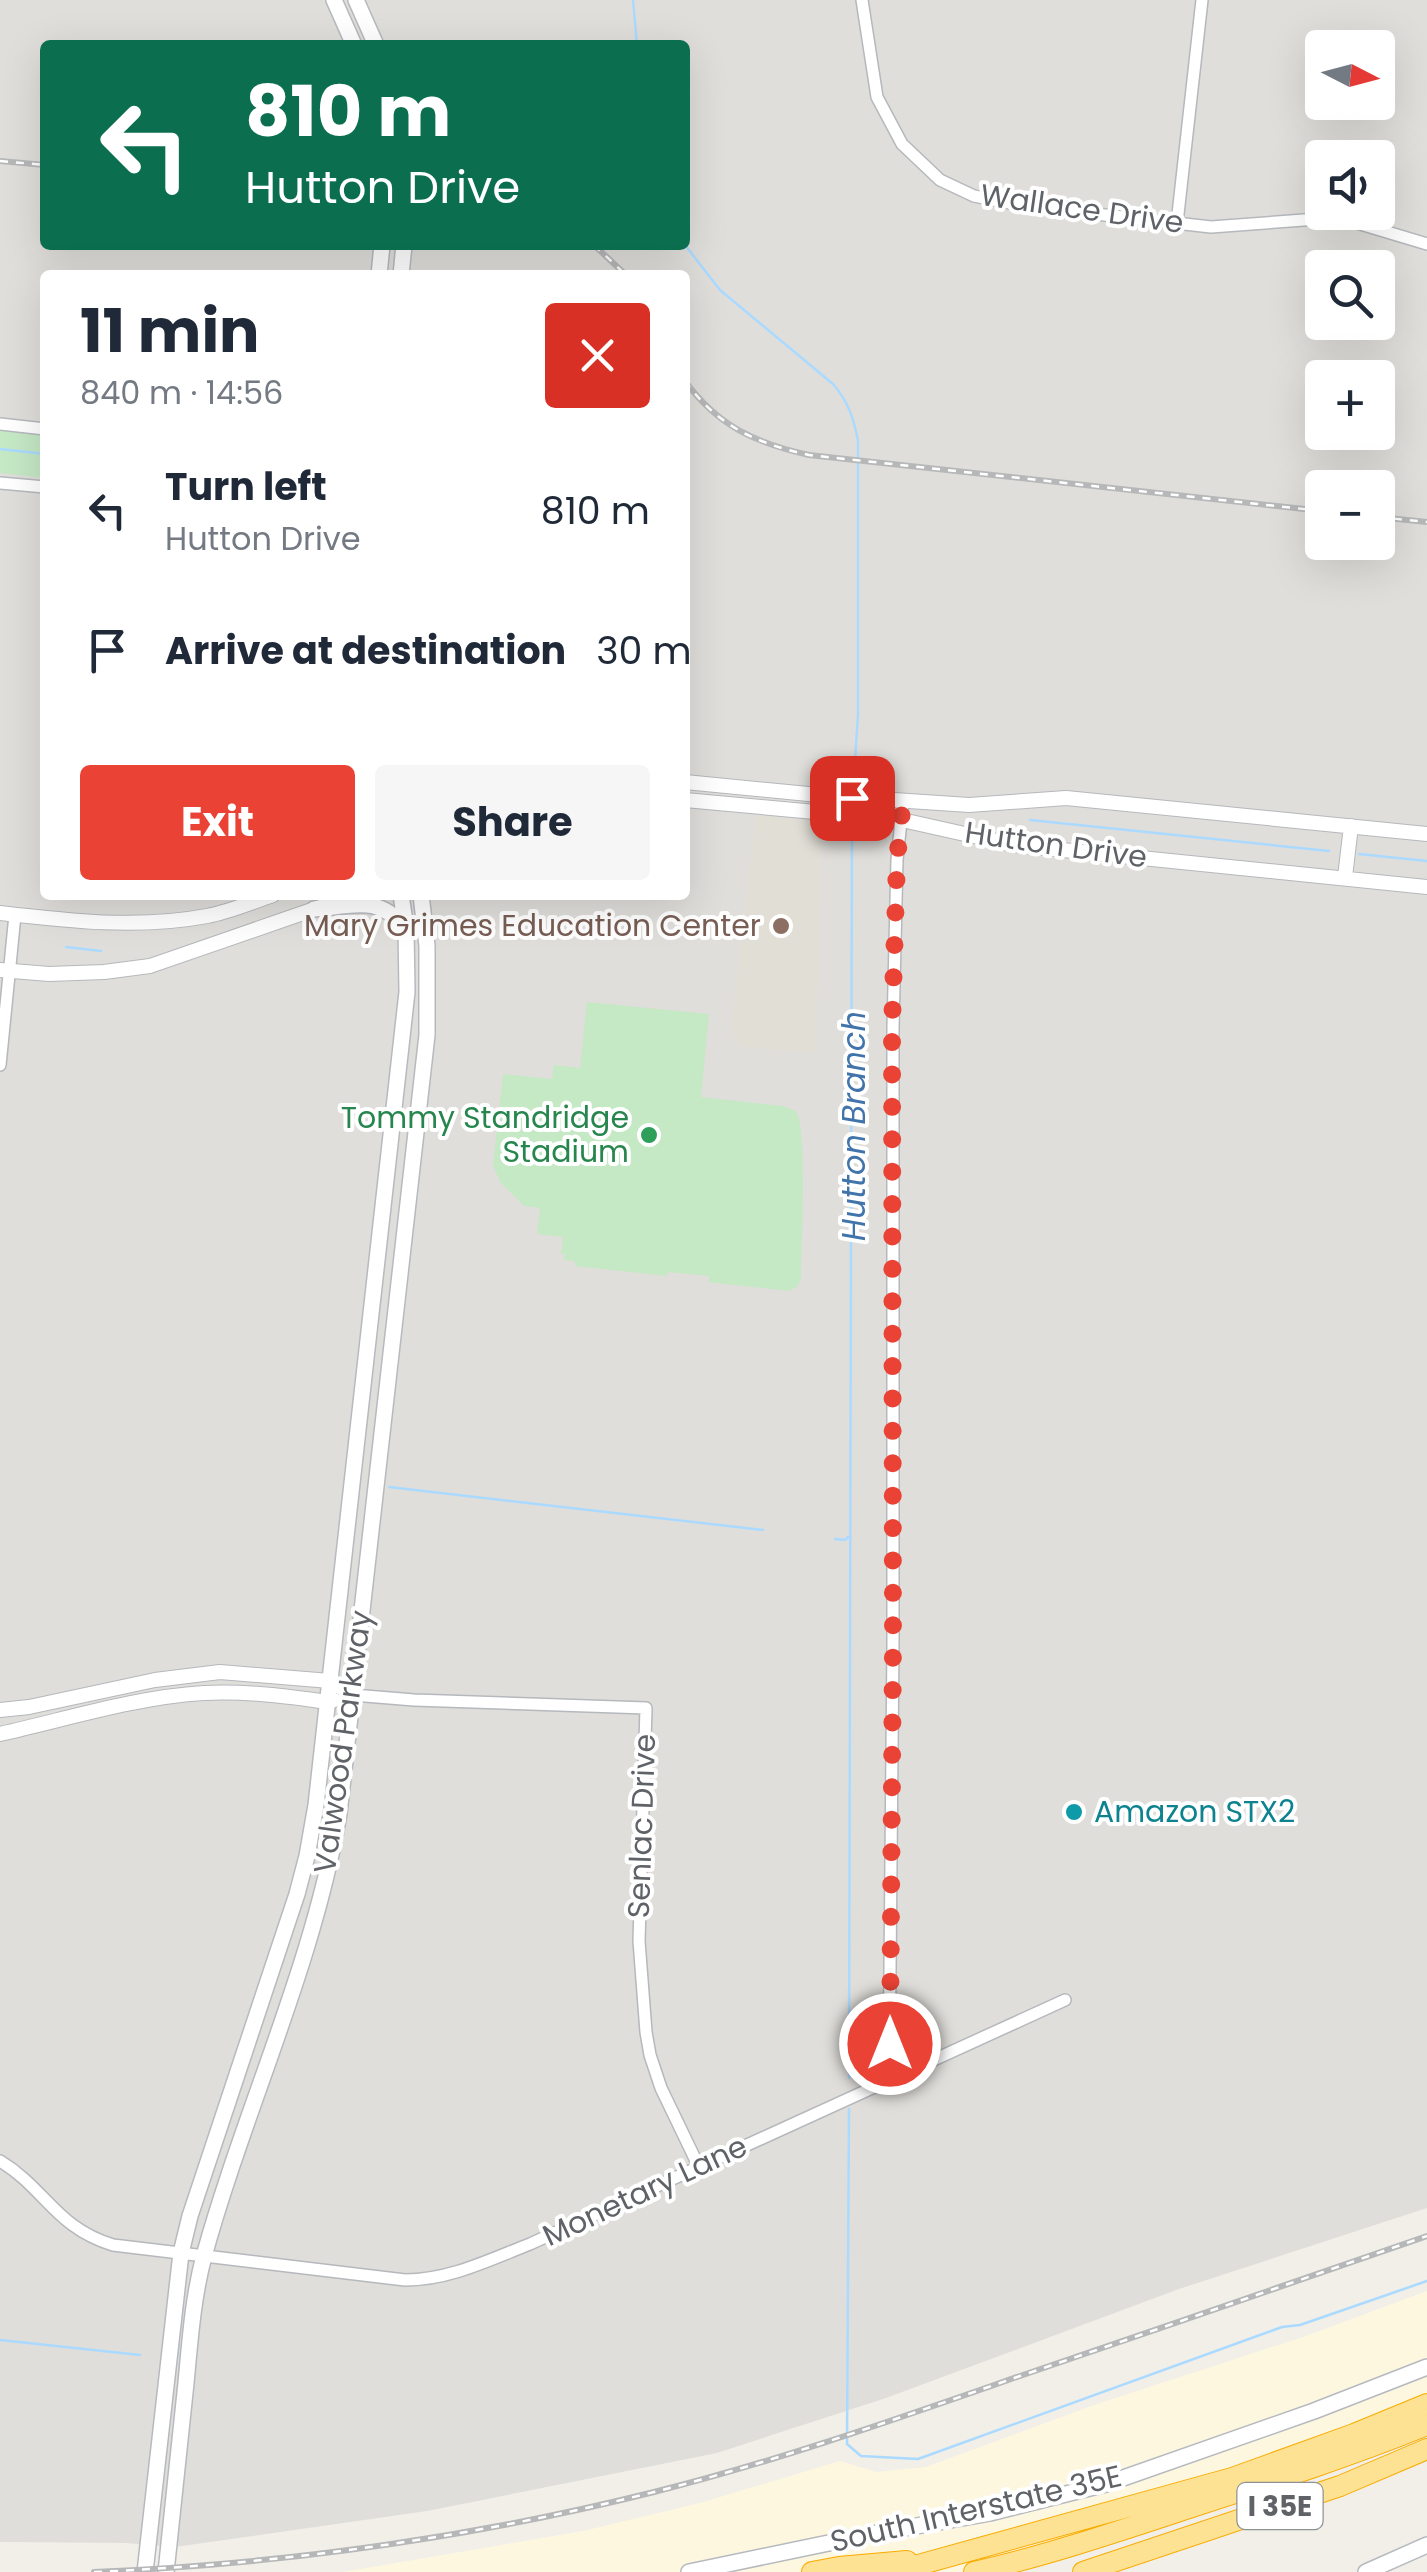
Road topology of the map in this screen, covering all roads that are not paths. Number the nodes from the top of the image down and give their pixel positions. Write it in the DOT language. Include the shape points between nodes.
graph roads {
  1 [pos="334,0"];
  2 [pos="356,0"];
  3 [pos="862,0"];
  4 [pos="1202,0"];
  5 [pos="352,40"];
  6 [pos="374,40"];
  7 [pos="1178,223"];
  8 [pos="1427,244"];
  9 [pos="0,424"];
  10 [pos="40,428"];
  11 [pos="0,483"];
  12 [pos="40,487"];
  13 [pos="690,783"];
  14 [pos="690,800"];
  15 [pos="903,802"];
  16 [pos="819,803"];
  17 [pos="902,820"];
  18 [pos="1351,826"];
  19 [pos="1427,834"];
  20 [pos="1345,877"];
  21 [pos="1427,887"];
  22 [pos="258,900"];
  23 [pos="341,900"];
  24 [pos="402,900"];
  25 [pos="422,900"];
  26 [pos="314,910"];
  27 [pos="8,914"];
  28 [pos="406,928"];
  29 [pos="5,970"];
  30 [pos="0,1065"];
  31 [pos="387,1180"];
  32 [pos="411,1182"];
  33 [pos="355,1466"];
  34 [pos="378,1468"];
  35 [pos="330,1681"];
  36 [pos="144,1682"];
  37 [pos="353,1695"];
  38 [pos="149,1700"];
  39 [pos="328,1702"];
  40 [pos="0,1710"];
  41 [pos="0,1734"];
  42 [pos="307,1856"];
  43 [pos="330,1861"];
  44 [pos="1065,2000"];
  45 [pos="246,2050"];
  46 [pos="270,2058"];
  47 [pos="890,2080"];
  48 [pos="0,2161"];
  49 [pos="699,2167"];
  50 [pos="181,2253"];
  51 [pos="204,2256"];
  52 [pos="1427,2367"];
  53 [pos="165,2390"];
  54 [pos="185,2392"];
  55 [pos="1427,2404"];
  56 [pos="1427,2425"];
  57 [pos="1427,2449"];
  58 [pos="1427,2545"];
  59 [pos="939,2558"];
  60 [pos="145,2572"];
  61 [pos="166,2572"];
  62 [pos="689,2572"];
  63 [pos="812,2572"];
  64 [pos="893,2572"];
  65 [pos="974,2572"];
  66 [pos="1083,2572"];
  67 [pos="1366,2572"];
  1 -- 5 [label="main road"];
  2 -- 6 [label="main road"];
  3 -- 7 [label="street, Wallace Drive" via="877,97 902,144 940,180 1008,203"];
  4 -- 7 [label="street"];
  7 -- 8 [label="street, Wallace Drive" via="1316,219 1358,223"];
  9 -- 10 [label="street"];
  11 -- 12 [label="street"];
  13 -- 16 [label="street, Hutton Drive"];
  14 -- 16 [label="street, Hutton Drive"];
  15 -- 16 [label="street, Hutton Drive"];
  15 -- 17 [label="street"];
  15 -- 18 [label="street, Hutton Drive" via="1066,798"];
  16 -- 17 [label="street, Hutton Drive"];
  17 -- 20 [label="street, Hutton Drive" via="1014,845"];
  17 -- 47 [label="street" via="892,1028"];
  18 -- 19 [label="street, Hutton Drive"];
  18 -- 20 [label="street"];
  20 -- 21 [label="street, Hutton Drive"];
  22 -- 27 [label="street" via="152,924"];
  23 -- 26 [label="street"];
  24 -- 28 [label="main road, Valwood Parkway"];
  25 -- 32 [label="main road, Valwood Parkway" via="429,996"];
  26 -- 28 [label="main road" via="370,904"];
  26 -- 29 [label="street" via="150,966 48,974"];
  27 -- 29 [label="street"];
  28 -- 31 [label="main road, Valwood Parkway" via="407,992"];
  29 -- 30 [label="street"];
  31 -- 32 [label="main road"];
  31 -- 33 [label="main road, Valwood Parkway"];
  32 -- 34 [label="main road, Valwood Parkway"];
  33 -- 34 [label="main road"];
  33 -- 35 [label="main road, Valwood Parkway"];
  34 -- 37 [label="main road, Valwood Parkway"];
  35 -- 36 [label="street, Senlac Drive" via="220,1672"];
  35 -- 37 [label="street, Senlac Drive"];
  35 -- 39 [label="main road, Valwood Parkway"];
  36 -- 38 [label="street"];
  36 -- 40 [label="street, Senlac Drive"];
  37 -- 39 [label="street, Senlac Drive"];
  37 -- 43 [label="main road, Valwood Parkway"];
  37 -- 49 [label="street, Senlac Drive" via="646,1708 639,1941 646,2032 661,2088"];
  38 -- 39 [label="street, Senlac Drive" via="254,1692"];
  38 -- 41 [label="street, Senlac Drive"];
  39 -- 42 [label="main road, Valwood Parkway"];
  42 -- 43 [label="main road"];
  42 -- 45 [label="main road, Valwood Parkway"];
  43 -- 46 [label="main road, Valwood Parkway"];
  44 -- 47 [label="street, Monetary Lane"];
  45 -- 46 [label="main road"];
  45 -- 50 [label="main road, Valwood Parkway"];
  46 -- 51 [label="main road, Valwood Parkway"];
  47 -- 49 [label="street, Monetary Lane"];
  48 -- 50 [label="street, Monetary Lane" via="86,2234 120,2247"];
  49 -- 51 [label="street, Monetary Lane" via="530,2244 428,2280"];
  50 -- 51 [label="street, Monetary Lane"];
  50 -- 53 [label="main road, Valwood Parkway"];
  51 -- 54 [label="main road, Valwood Parkway"];
  52 -- 62 [label="main road, South Interstate 35E" via="1106,2484"];
  53 -- 54 [label="main road"];
  53 -- 60 [label="main road, Valwood Parkway"];
  54 -- 61 [label="main road, Valwood Parkway"];
  55 -- 59 [label="highway, I 35E" via="1232,2478"];
  56 -- 65 [label="highway" via="1211,2501"];
  57 -- 66 [label="highway, I 35E" via="1340,2486"];
  58 -- 67 [label="main road"];
  59 -- 63 [label="highway"];
  59 -- 64 [label="highway, I 35E"];
}
